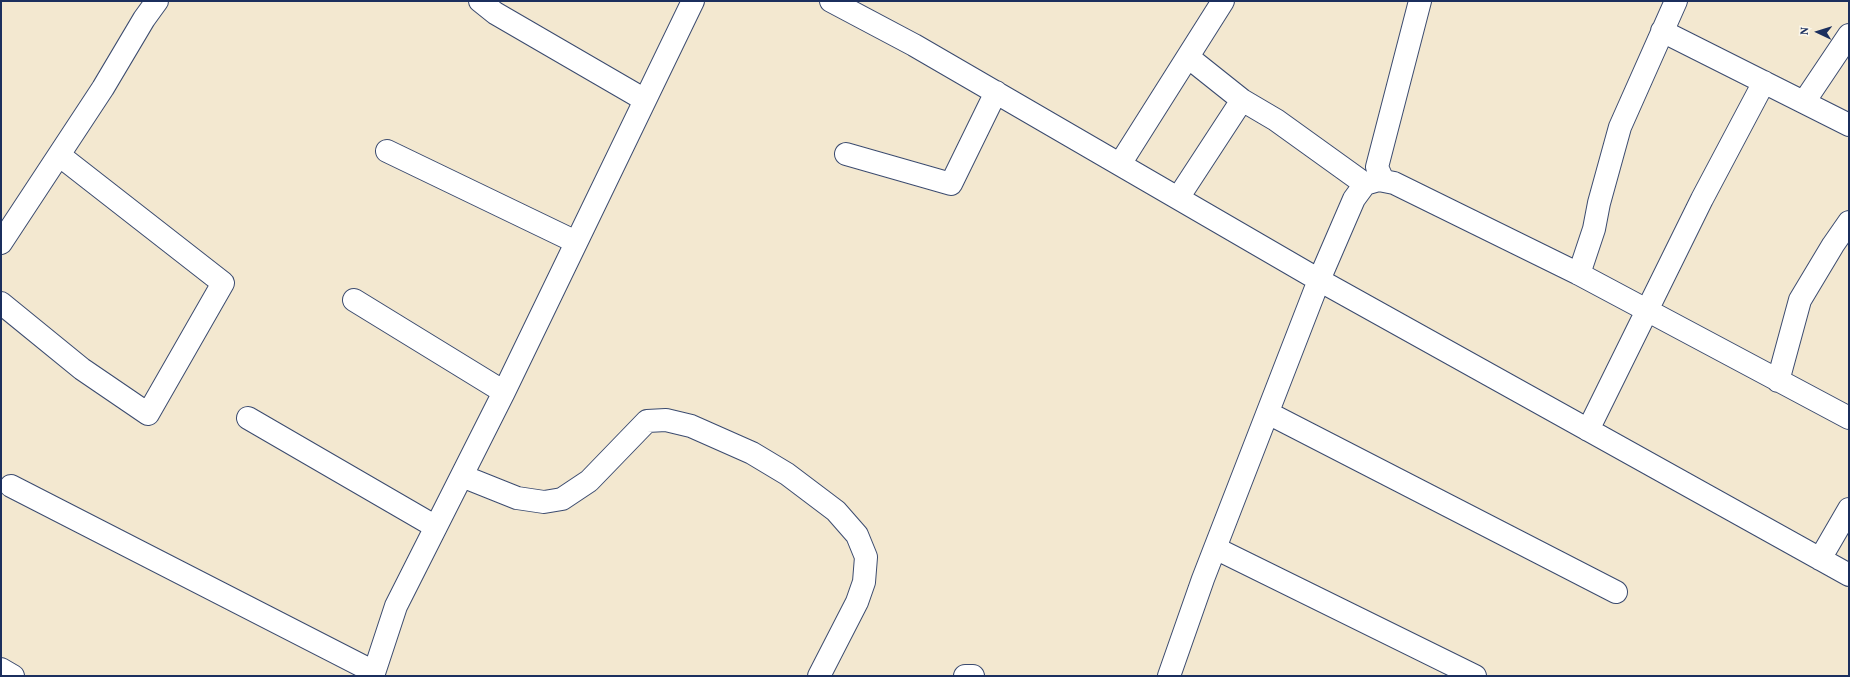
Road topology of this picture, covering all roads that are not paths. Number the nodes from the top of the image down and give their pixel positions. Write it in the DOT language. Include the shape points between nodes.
graph roads {
  1 [pos="157,1"];
  2 [pos="480,1"];
  3 [pos="693,1"];
  4 [pos="831,1"];
  5 [pos="1223,1"];
  6 [pos="1420,1"];
  7 [pos="1676,1"];
  8 [pos="1662,31"];
  9 [pos="1849,35"];
  10 [pos="1188,56"];
  11 [pos="1764,82"];
  12 [pos="996,92"];
  13 [pos="645,100"];
  14 [pos="1242,100"];
  15 [pos="1804,102"];
  16 [pos="1849,125"];
  17 [pos="387,151"];
  18 [pos="846,154"];
  19 [pos="59,156"];
  20 [pos="1120,164"];
  21 [pos="1372,182"];
  22 [pos="1178,198"];
  23 [pos="1849,222"];
  24 [pos="576,242"];
  25 [pos="1,243"];
  26 [pos="1579,274"];
  27 [pos="1319,280"];
  28 [pos="354,300"];
  29 [pos="1,303"];
  30 [pos="1647,311"];
  31 [pos="1778,381"];
  32 [pos="504,392"];
  33 [pos="1268,413"];
  34 [pos="248,418"];
  35 [pos="1849,418"];
  36 [pos="1588,430"];
  37 [pos="462,476"];
  38 [pos="11,486"];
  39 [pos="1849,509"];
  40 [pos="436,527"];
  41 [pos="1215,548"];
  42 [pos="1820,559"];
  43 [pos="1849,575"];
  44 [pos="1616,592"];
  45 [pos="1,669"];
  46 [pos="374,674"];
  47 [pos="13,676"];
  48 [pos="819,676"];
  49 [pos="965,676"];
  50 [pos="972,676"];
  51 [pos="1169,676"];
  52 [pos="1475,676"];
  1 -- 19 [label="street"];
  2 -- 13 [label="street" via="495,13"];
  3 -- 13 [label="street"];
  4 -- 12 [label="street"];
  5 -- 10 [label="street"];
  6 -- 21 [label="street" via="1377,167 1381,176"];
  7 -- 8 [label="street"];
  8 -- 11 [label="street"];
  8 -- 26 [label="street" via="1620,127 1594,229"];
  9 -- 15 [label="street"];
  10 -- 14 [label="street"];
  10 -- 20 [label="street"];
  11 -- 15 [label="street"];
  11 -- 30 [label="street"];
  12 -- 18 [label="street" via="951,184"];
  12 -- 20 [label="street"];
  13 -- 24 [label="street"];
  14 -- 21 [label="street"];
  14 -- 22 [label="street"];
  15 -- 16 [label="street"];
  17 -- 24 [label="street"];
  19 -- 25 [label="street"];
  19 -- 29 [label="street" via="223,283 148,414 82,369"];
  20 -- 22 [label="street"];
  21 -- 26 [label="street" via="1394,183"];
  21 -- 27 [label="street" via="1354,199"];
  22 -- 27 [label="street"];
  23 -- 31 [label="street" via="1800,300"];
  24 -- 32 [label="street"];
  26 -- 30 [label="street"];
  27 -- 33 [label="street"];
  27 -- 36 [label="street"];
  28 -- 32 [label="street"];
  30 -- 31 [label="street"];
  30 -- 36 [label="street"];
  31 -- 35 [label="street"];
  32 -- 37 [label="street"];
  33 -- 41 [label="street"];
  33 -- 44 [label="street"];
  34 -- 40 [label="street"];
  36 -- 42 [label="street"];
  37 -- 40 [label="street"];
  37 -- 48 [label="street" via="517,498 544,502 562,499 589,481 647,421 666,420 691,426 752,453 787,474 836,511 857,535 866,557 864,582 857,602"];
  38 -- 46 [label="street"];
  39 -- 42 [label="street"];
  40 -- 46 [label="street" via="396,606"];
  41 -- 51 [label="street"];
  41 -- 52 [label="street"];
  42 -- 43 [label="street"];
  45 -- 47 [label="street"];
  49 -- 50 [label="street"];
}
